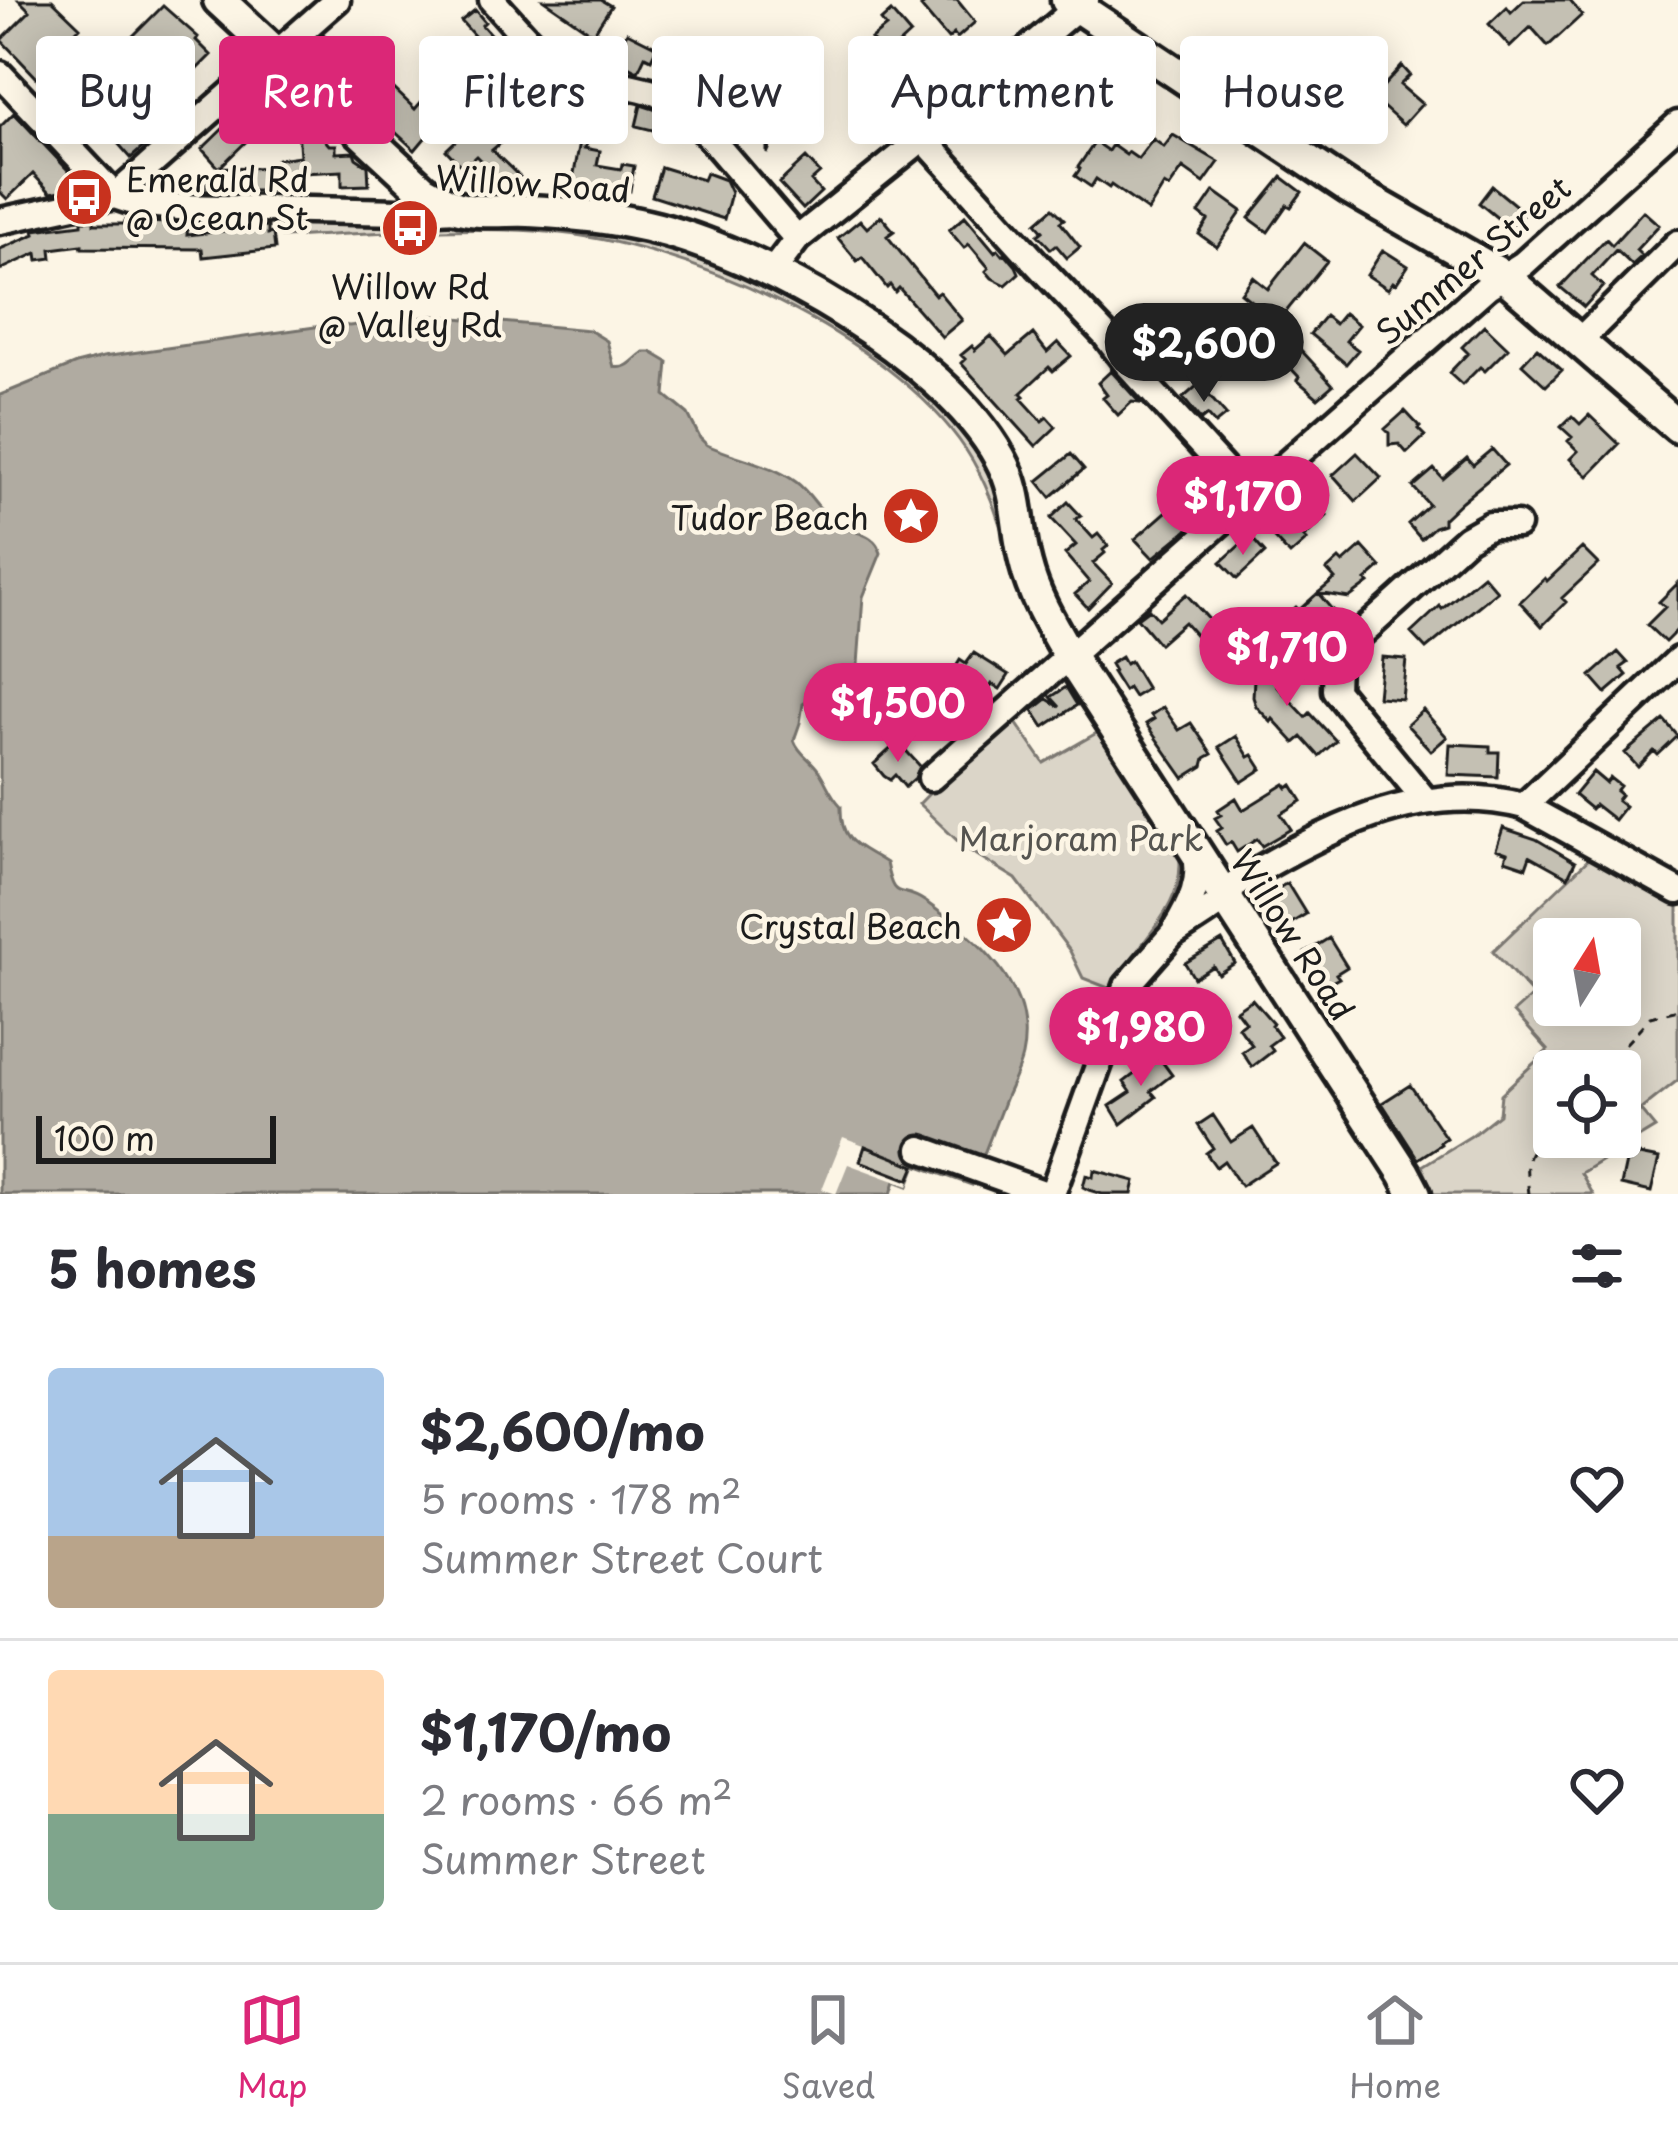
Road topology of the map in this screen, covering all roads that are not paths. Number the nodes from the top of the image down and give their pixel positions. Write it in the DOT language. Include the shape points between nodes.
graph roads {
  1 [pos="219,0"];
  2 [pos="337,0"];
  3 [pos="492,0"];
  4 [pos="1077,3"];
  5 [pos="256,36"];
  6 [pos="298,36"];
  7 [pos="1039,36"];
  8 [pos="0,74"];
  9 [pos="219,106"];
  10 [pos="1678,124"];
  11 [pos="372,144"];
  12 [pos="916,144"];
  13 [pos="928,144"];
  14 [pos="115,196"];
  15 [pos="458,208"];
  16 [pos="0,221"];
  17 [pos="797,239"];
  18 [pos="1678,243"];
  19 [pos="772,272"];
  20 [pos="1505,277"];
  21 [pos="1580,340"];
  22 [pos="1678,427"];
  23 [pos="1249,497"];
  24 [pos="1517,525"];
  25 [pos="1069,656"];
  26 [pos="1678,660"];
  27 [pos="931,778"];
  28 [pos="1426,801"];
  29 [pos="1524,806"];
  30 [pos="1194,848"];
  31 [pos="1678,891"];
  32 [pos="1227,899"];
  33 [pos="1172,935"];
  34 [pos="921,1149"];
  35 [pos="1049,1194"];
  36 [pos="1414,1194"];
  1 -- 5 [label="main road"];
  2 -- 6 [label="street"];
  3 -- 17 [label="street" via="554,62 678,100"];
  4 -- 7 [label="street"];
  4 -- 20 [label="main road" via="1349,188"];
  8 -- 14 [label="street"];
  9 -- 14 [label="street"];
  10 -- 20 [label="street, Summer Street"];
  11 -- 15 [label="main road" via="423,190"];
  12 -- 17 [label="street"];
  13 -- 23 [label="street"];
  14 -- 15 [label="street, Willow Road" via="224,209"];
  14 -- 16 [label="street, Willow Road"];
  15 -- 19 [label="main road, Willow Road" via="604,217"];
  17 -- 19 [label="street"];
  18 -- 21 [label="street"];
  19 -- 25 [label="main road, Willow Road" via="920,365 984,434 1015,492 1025,564 1042,609"];
  20 -- 21 [label="main road"];
  20 -- 23 [label="street, Summer Street"];
  21 -- 22 [label="main road"];
  23 -- 25 [label="street, Summer Street"];
  24 -- 28 [label="street" via="1490,525 1467,538 1336,662 1335,690"];
  25 -- 27 [label="street, Summer Street"];
  25 -- 30 [label="main road, Willow Road"];
  26 -- 29 [label="street"];
  28 -- 29 [label="street"];
  28 -- 32 [label="street" via="1342,825 1236,883"];
  29 -- 31 [label="street"];
  30 -- 32 [label="main road, Willow Road"];
  30 -- 33 [label="street" via="1198,878"];
  32 -- 33 [label="street"];
  32 -- 36 [label="main road, Willow Road"];
  33 -- 35 [label="street" via="1127,986"];
  34 -- 35 [label="street"];
}
